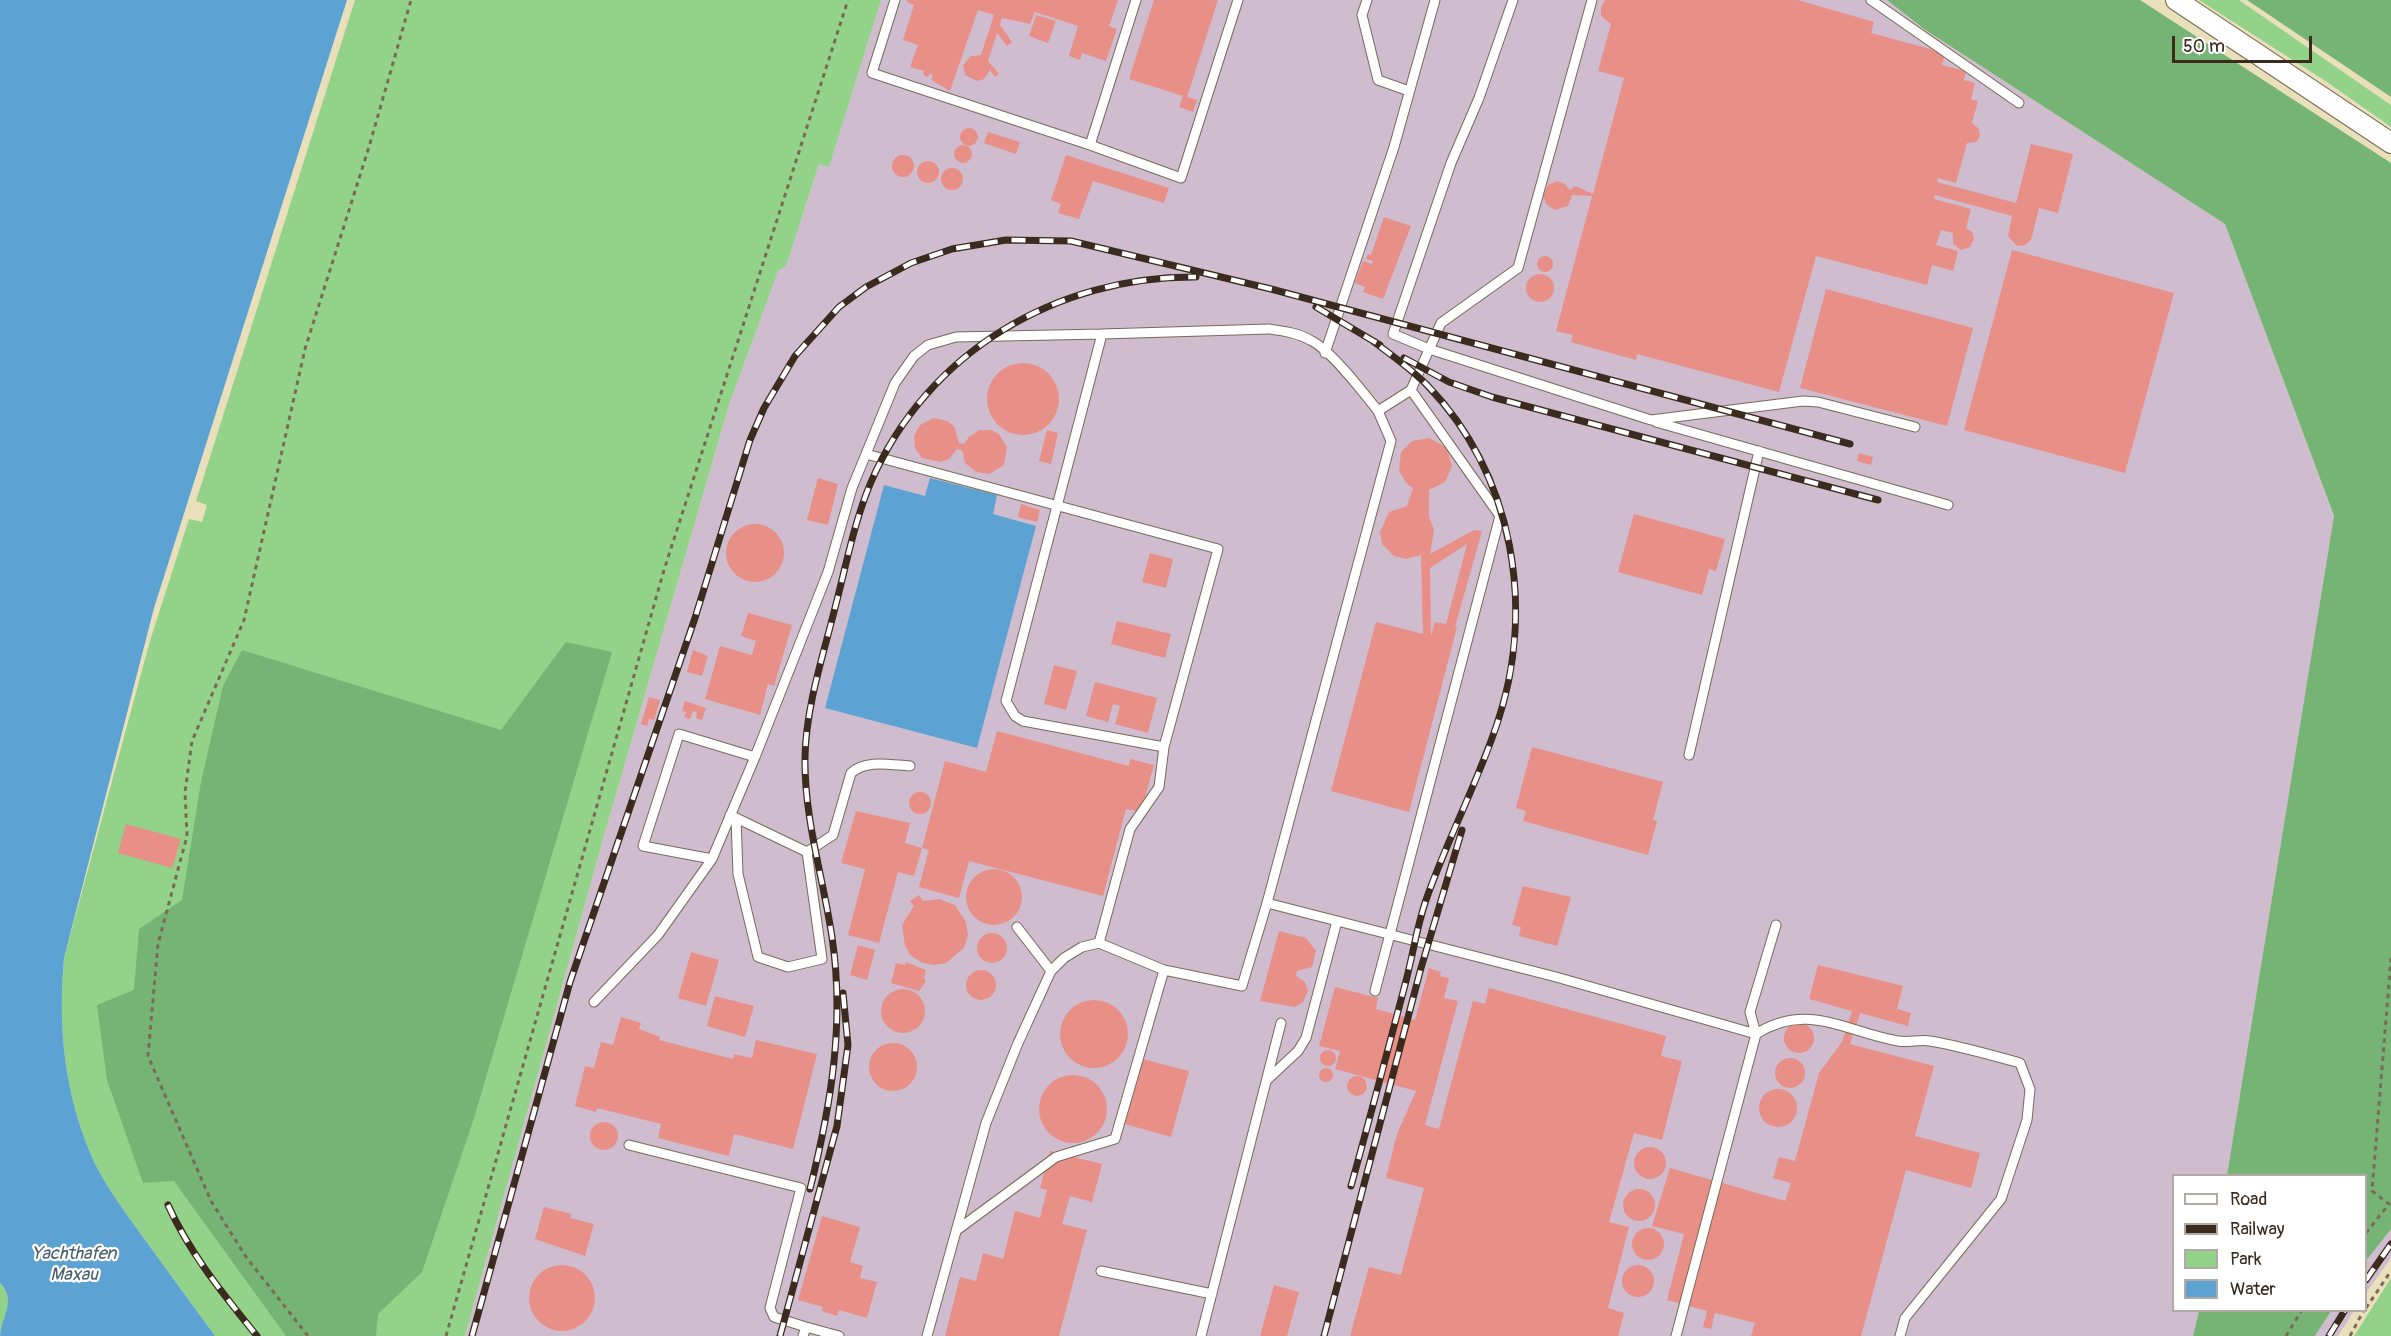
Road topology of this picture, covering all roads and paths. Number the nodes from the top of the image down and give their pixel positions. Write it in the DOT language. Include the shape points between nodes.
graph roads {
  1 [pos="411,0"];
  2 [pos="848,0"];
  3 [pos="895,0"];
  4 [pos="1136,0"];
  5 [pos="1238,0"];
  6 [pos="1367,0"];
  7 [pos="1436,0"];
  8 [pos="1513,0"];
  9 [pos="1592,0"];
  10 [pos="1871,0"];
  11 [pos="2176,0"];
  12 [pos="1409,91"];
  13 [pos="2019,102"];
  14 [pos="2391,143"];
  15 [pos="1090,145"];
  16 [pos="1102,334"];
  17 [pos="1429,349"];
  18 [pos="1326,353"];
  19 [pos="1411,390"];
  20 [pos="1378,411"];
  21 [pos="1651,420"];
  22 [pos="1915,427"];
  23 [pos="1759,451"];
  24 [pos="866,454"];
  25 [pos="1058,504"];
  26 [pos="1948,505"];
  27 [pos="1164,747"];
  28 [pos="1689,755"];
  29 [pos="755,757"];
  30 [pos="910,766"];
  31 [pos="733,817"];
  32 [pos="807,852"];
  33 [pos="712,859"];
  34 [pos="1267,903"];
  35 [pos="1337,921"];
  36 [pos="1776,925"];
  37 [pos="1017,927"];
  38 [pos="1390,934"];
  39 [pos="1099,943"];
  40 [pos="2391,958"];
  41 [pos="1164,970"];
  42 [pos="1051,971"];
  43 [pos="1375,992"];
  44 [pos="594,1002"];
  45 [pos="1281,1023"];
  46 [pos="1756,1034"];
  47 [pos="1267,1080"];
  48 [pos="629,1145"];
  49 [pos="957,1230"];
  50 [pos="2367,1232"];
  51 [pos="1101,1271"];
  52 [pos="2391,1271"];
  53 [pos="1212,1294"];
  54 [pos="2367,1306"];
  55 [pos="2301,1312"];
  56 [pos="2363,1312"];
  57 [pos="804,1332"];
  58 [pos="308,1336"];
  59 [pos="446,1336"];
  60 [pos="839,1336"];
  61 [pos="927,1336"];
  62 [pos="1201,1336"];
  63 [pos="1676,1336"];
  64 [pos="1900,1336"];
  65 [pos="2286,1336"];
  66 [pos="2350,1336"];
  1 -- 58 [label="path" via="305,349 244,620 192,741 185,792 187,836 158,944 148,1056 211,1201 246,1257"];
  2 -- 59 [label="path" via="664,570"];
  3 -- 15 [label="lane" via="872,73"];
  4 -- 15 [label="lane"];
  5 -- 15 [label="lane" via="1181,178"];
  6 -- 12 [label="lane" via="1362,15 1378,80"];
  7 -- 12 [label="lane"];
  8 -- 17 [label="lane" via="1479,98 1451,163 1393,334"];
  9 -- 17 [label="lane" via="1518,268 1441,322"];
  10 -- 13 [label="lane"];
  11 -- 14 [label="street"];
  12 -- 18 [label="lane"];
  16 -- 18 [label="lane" via="1269,329 1312,340"];
  16 -- 24 [label="lane" via="956,338 928,345 914,356 895,384"];
  16 -- 25 [label="lane"];
  17 -- 19 [label="lane"];
  17 -- 21 [label="lane"];
  18 -- 20 [label="lane"];
  19 -- 20 [label="lane"];
  19 -- 38 [label="lane" via="1500,516"];
  20 -- 34 [label="lane" via="1391,441"];
  21 -- 22 [label="lane" via="1803,401"];
  21 -- 23 [label="lane"];
  23 -- 26 [label="lane"];
  23 -- 28 [label="lane"];
  24 -- 25 [label="lane"];
  24 -- 29 [label="lane" via="828,572"];
  25 -- 27 [label="lane" via="1218,549"];
  25 -- 27 [label="lane" via="1008,688 1009,708 1023,721"];
  27 -- 39 [label="lane" via="1159,787 1130,829"];
  29 -- 31 [label="lane"];
  29 -- 33 [label="lane" via="679,734 644,846"];
  30 -- 32 [label="lane" via="867,765 851,773 833,835"];
  31 -- 32 [label="lane"];
  31 -- 32 [label="lane" via="738,874 758,957 788,967 822,959"];
  31 -- 33 [label="lane"];
  33 -- 44 [label="lane" via="658,935"];
  34 -- 35 [label="lane"];
  34 -- 41 [label="lane" via="1242,986"];
  35 -- 38 [label="lane"];
  35 -- 47 [label="lane" via="1306,1038"];
  36 -- 46 [label="lane" via="1750,1012"];
  37 -- 42 [label="lane"];
  38 -- 43 [label="lane"];
  38 -- 46 [label="lane"];
  39 -- 41 [label="lane"];
  39 -- 42 [label="lane" via="1082,947"];
  40 -- 50 [label="path" via="2372,1191 2389,1204"];
  41 -- 49 [label="lane" via="1115,1139 1056,1157"];
  42 -- 49 [label="lane" via="986,1123"];
  45 -- 47 [label="lane"];
  46 -- 63 [label="lane"];
  46 -- 64 [label="lane" via="1792,1018 1814,1018 1899,1042 1928,1040 2020,1063 2030,1089 2027,1120 2001,1199 1905,1318"];
  47 -- 53 [label="lane"];
  48 -- 57 [label="lane" via="801,1188 770,1308 774,1317"];
  49 -- 61 [label="lane"];
  51 -- 53 [label="lane"];
  52 -- 54 [label="path"];
  53 -- 62 [label="lane"];
  55 -- 65 [label="path"];
  56 -- 66 [label="path"];
  57 -- 60 [label="lane"];
}
